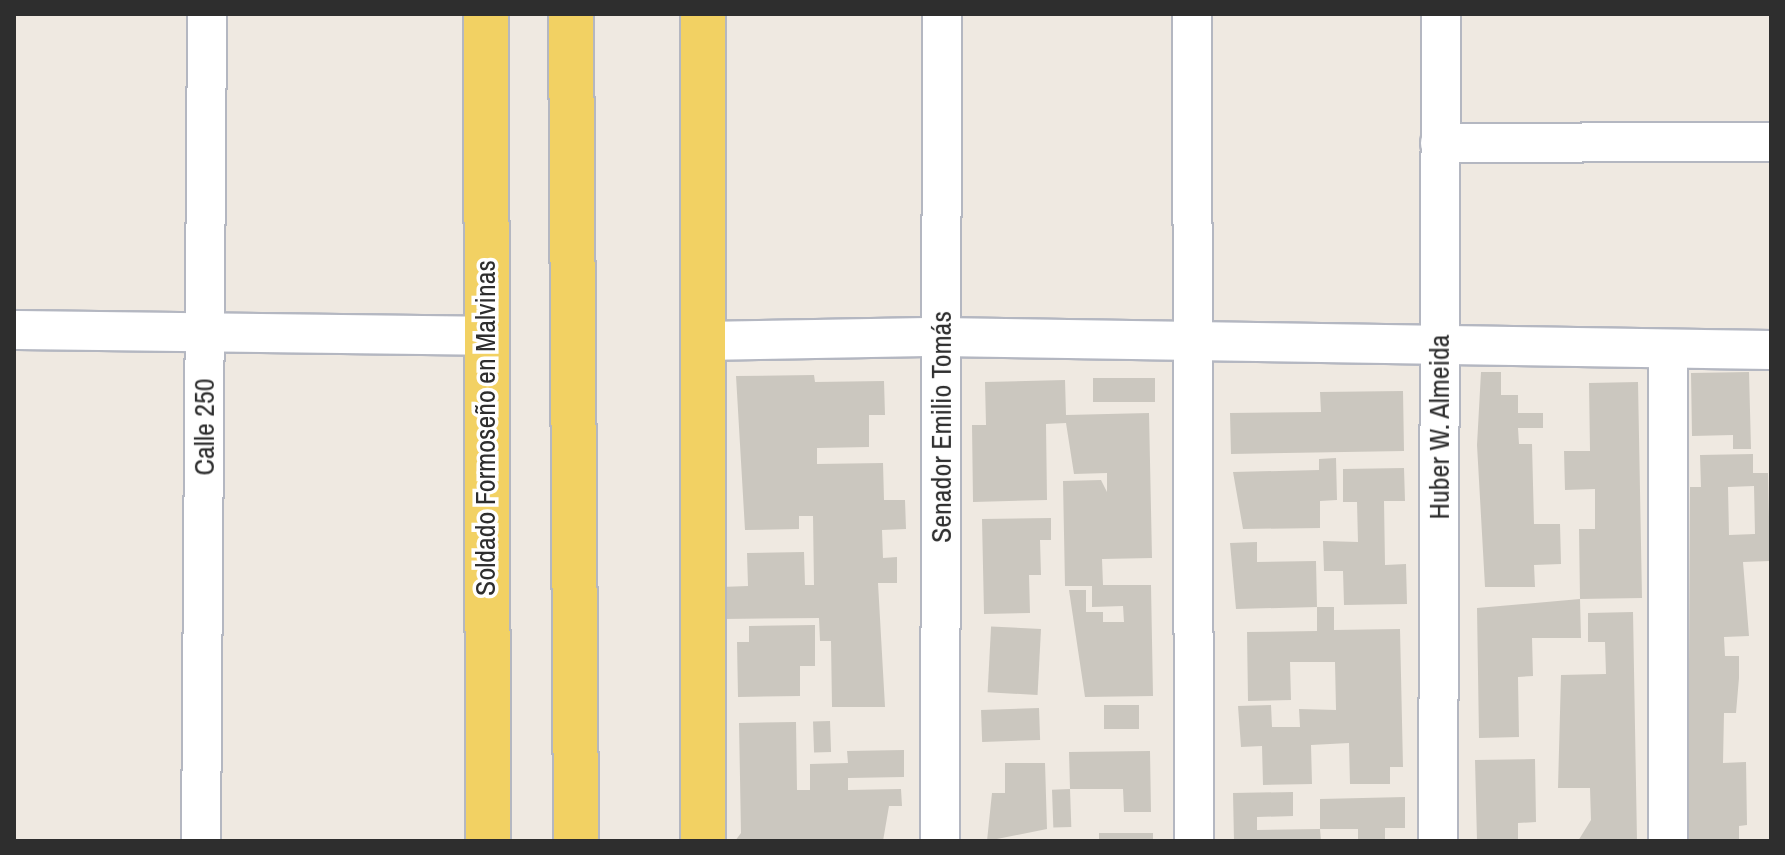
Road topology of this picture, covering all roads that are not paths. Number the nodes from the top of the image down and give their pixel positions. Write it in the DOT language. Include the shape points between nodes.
graph roads {
  1 [pos="207,14"];
  2 [pos="486,14"];
  3 [pos="571,14"];
  4 [pos="703,14"];
  5 [pos="942,14"];
  6 [pos="1192,14"];
  7 [pos="1441,14"];
  8 [pos="1771,142"];
  9 [pos="1440,143"];
  10 [pos="205,327"];
  11 [pos="14,330"];
  12 [pos="484,336"];
  13 [pos="941,337"];
  14 [pos="703,341"];
  15 [pos="1191,342"];
  16 [pos="1439,349"];
  17 [pos="1668,350"];
  18 [pos="1771,350"];
  19 [pos="201,841"];
  20 [pos="488,841"];
  21 [pos="576,841"];
  22 [pos="703,841"];
  23 [pos="940,841"];
  24 [pos="1194,841"];
  25 [pos="1438,841"];
  26 [pos="1668,841"];
  1 -- 10 [label="street, Calle 250"];
  2 -- 12 [label="main road, Soldado Formoseño en Malvinas"];
  3 -- 21 [label="main road"];
  4 -- 14 [label="main road"];
  5 -- 13 [label="street, Senador Emilio Tomás"];
  6 -- 15 [label="street"];
  7 -- 9 [label="street, Huber W. Almeida"];
  8 -- 9 [label="street"];
  9 -- 16 [label="street, Huber W. Almeida"];
  10 -- 11 [label="street"];
  10 -- 12 [label="street"];
  10 -- 19 [label="street, Calle 250"];
  12 -- 20 [label="main road, Soldado Formoseño en Malvinas"];
  13 -- 14 [label="street"];
  13 -- 15 [label="street"];
  13 -- 23 [label="street, Senador Emilio Tomás"];
  14 -- 22 [label="main road"];
  15 -- 16 [label="street"];
  15 -- 24 [label="street"];
  16 -- 17 [label="street"];
  16 -- 25 [label="street, Huber W. Almeida"];
  17 -- 18 [label="street"];
  17 -- 26 [label="street"];
}
